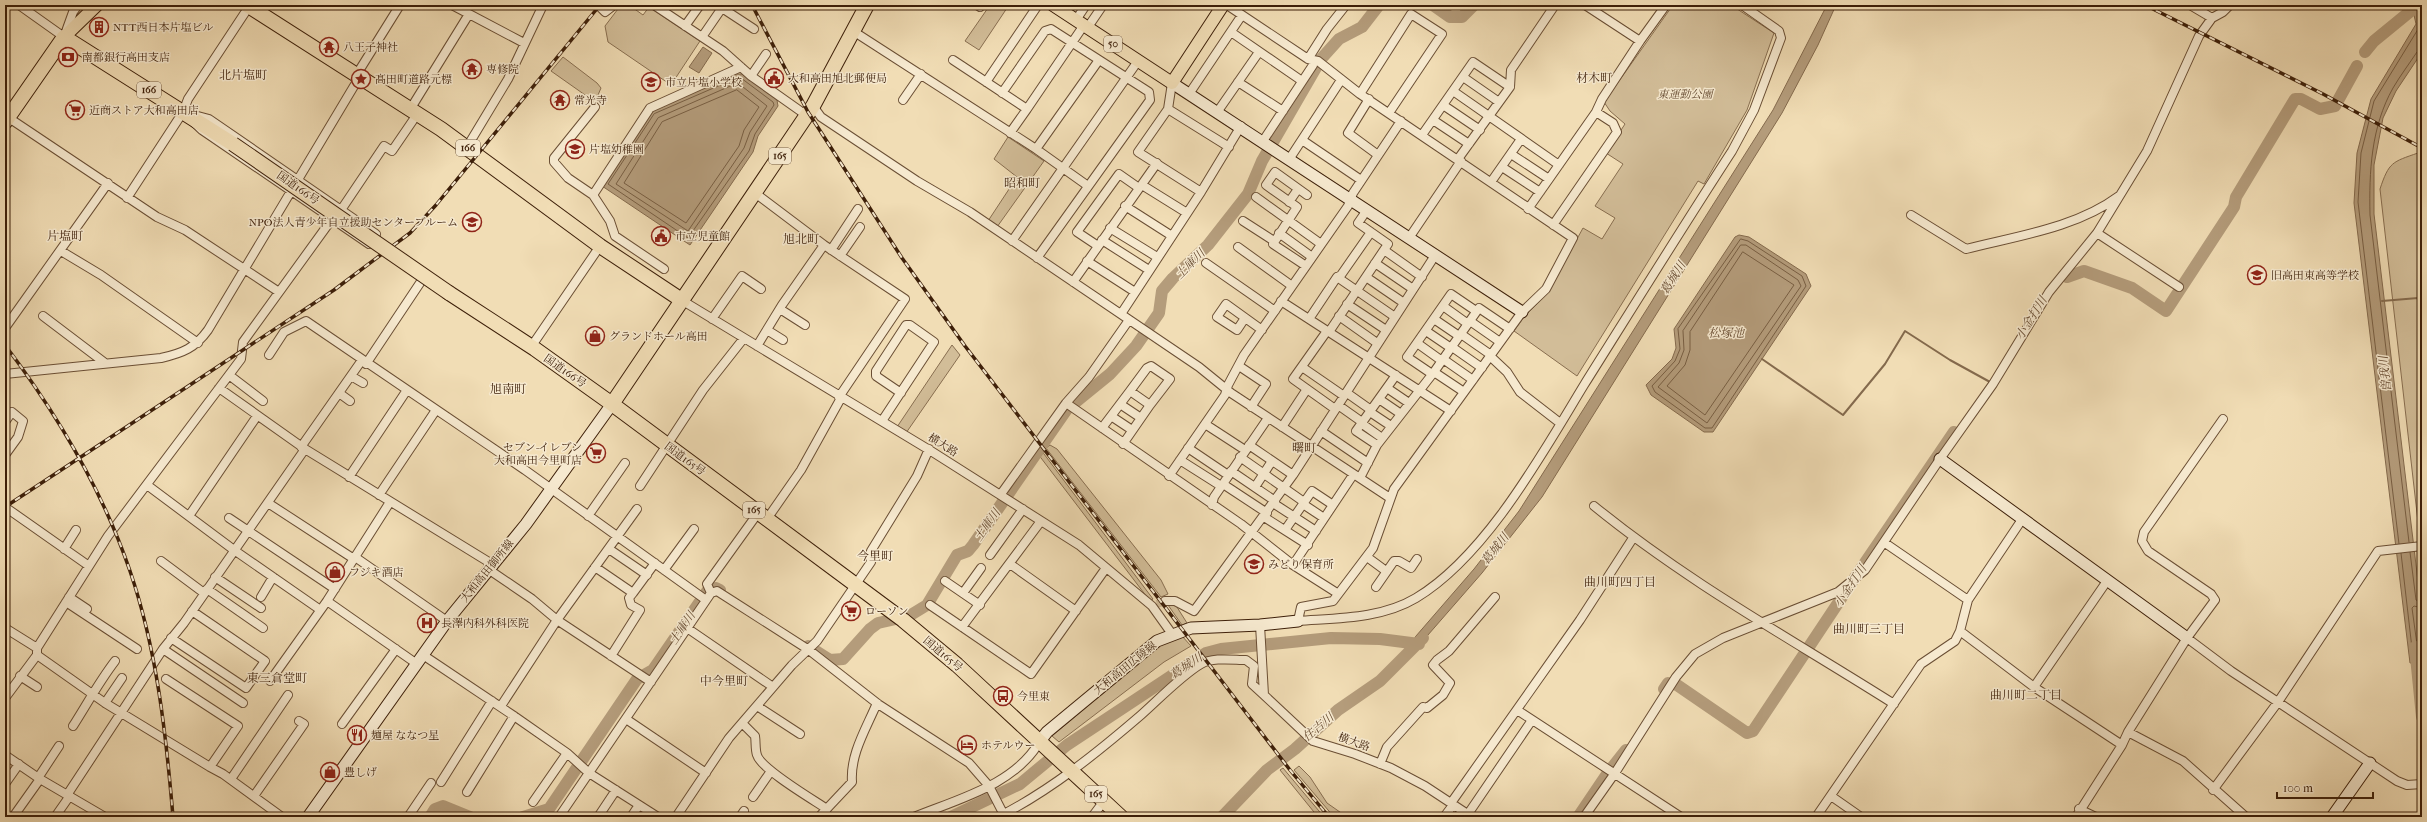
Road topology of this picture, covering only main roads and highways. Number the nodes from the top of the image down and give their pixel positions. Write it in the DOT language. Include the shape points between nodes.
graph roads {
  1 [pos="97,5"];
  2 [pos="248,5"];
  3 [pos="867,5"];
  4 [pos="1055,5"];
  5 [pos="1223,5"];
  6 [pos="64,37"];
  7 [pos="1172,83"];
  8 [pos="6,118"];
  9 [pos="683,301"];
  10 [pos="1522,312"];
  11 [pos="612,404"];
  12 [pos="1940,459"];
  13 [pos="1298,621"];
  14 [pos="2187,638"];
  15 [pos="1043,744"];
  16 [pos="2370,763"];
  17 [pos="308,817"];
  18 [pos="1121,817"];
  19 [pos="2332,817"];
  1 -- 6 [label="main road"];
  2 -- 9 [label="highway, 166" via="467,147 600,246"];
  3 -- 9 [label="highway, 165" via="810,111"];
  4 -- 7 [label="main road, 50"];
  5 -- 7 [label="main road"];
  6 -- 8 [label="highway"];
  6 -- 11 [label="highway, 国道166号 / 166, bridge" via="233,144"];
  7 -- 10 [label="main road" via="1290,158 1434,257"];
  9 -- 11 [label="highway, 165"];
  11 -- 15 [label="highway, 国道165号 / 165" via="900,618 957,665"];
  11 -- 17 [label="main road, 大和高田御所線" via="552,490 447,621"];
  12 -- 14 [label="main road"];
  13 -- 15 [label="main road, 大和高田広陵線" via="1260,628 1191,628 1157,641 1047,732"];
  15 -- 18 [label="highway, 国道165号 / 165"];
  16 -- 19 [label="main road"];
}
